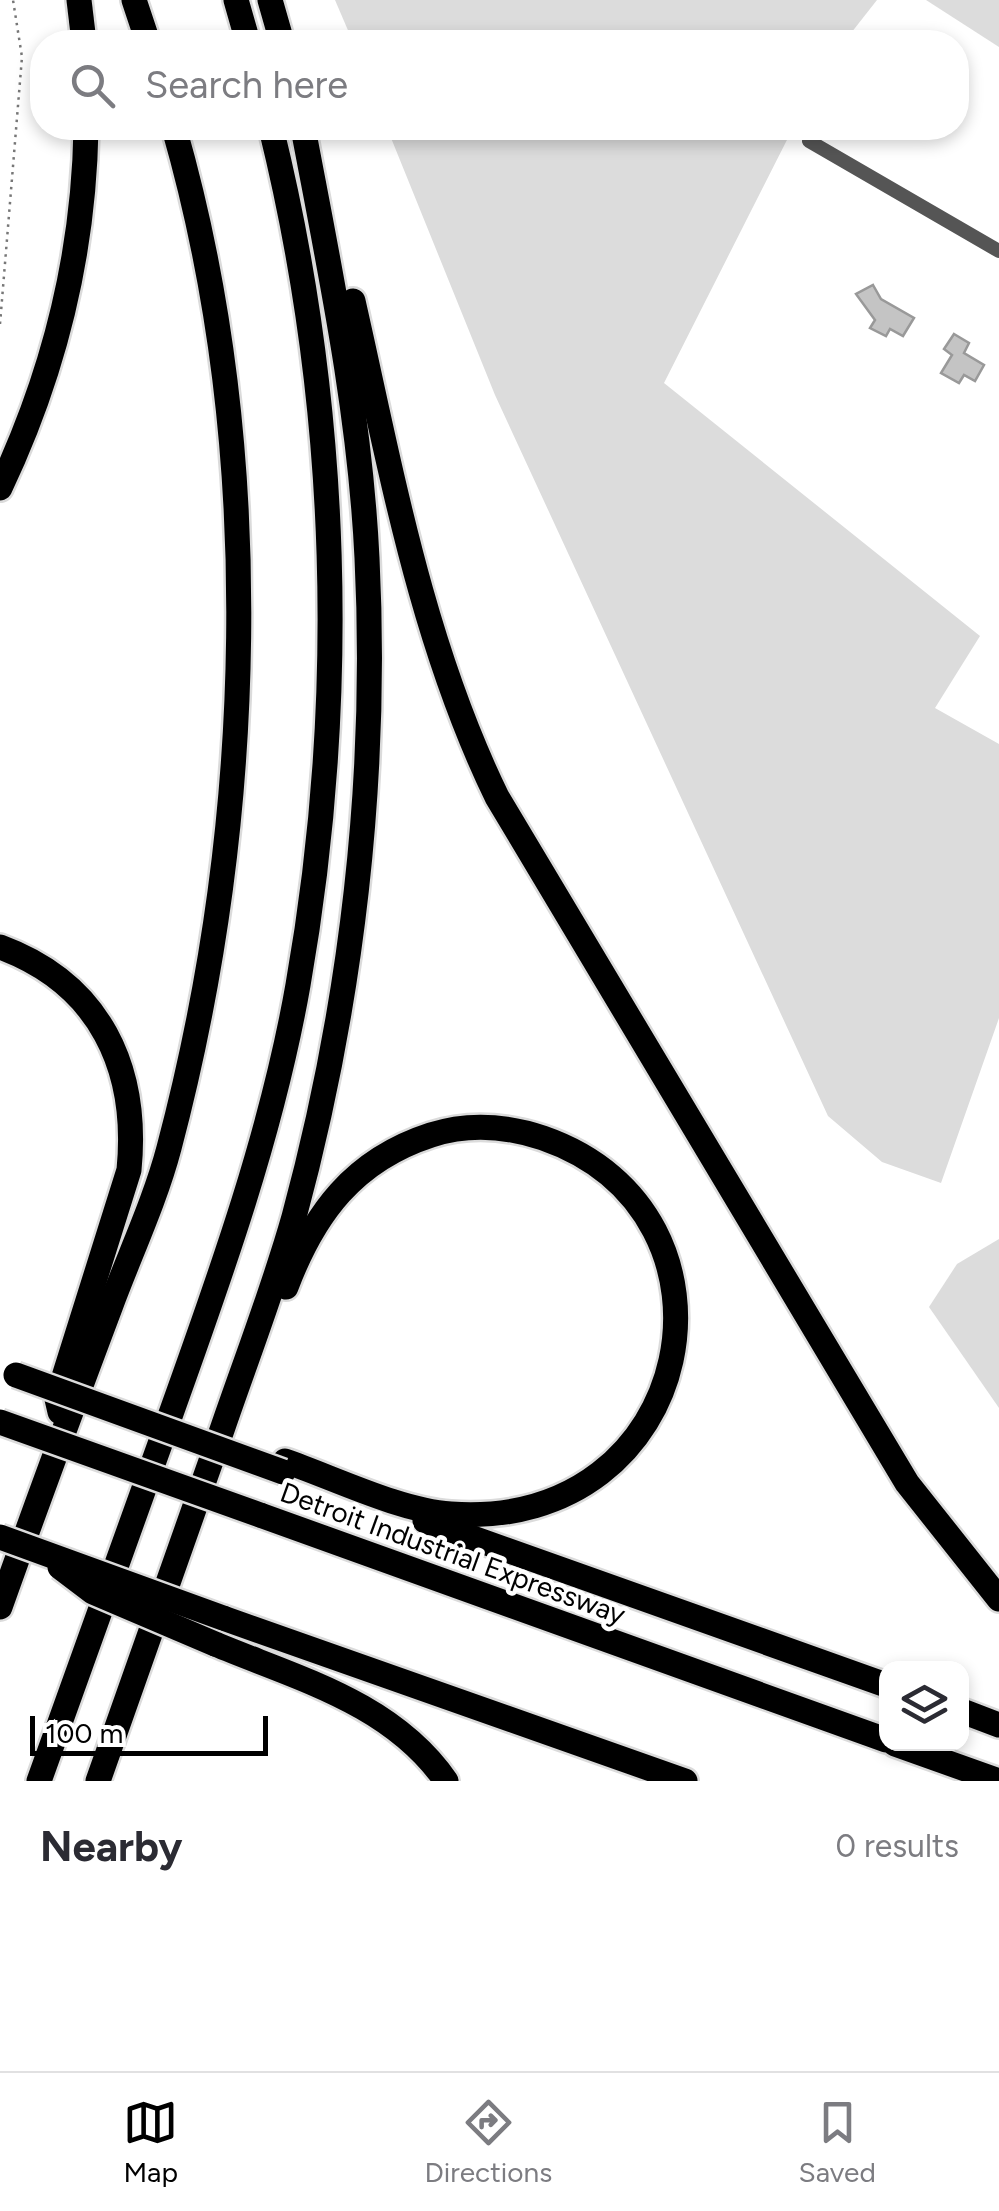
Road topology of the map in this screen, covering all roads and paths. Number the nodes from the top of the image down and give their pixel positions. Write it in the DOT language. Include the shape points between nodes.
graph roads {
  1 [pos="12,0"];
  2 [pos="78,0"];
  3 [pos="134,0"];
  4 [pos="236,0"];
  5 [pos="270,0"];
  6 [pos="82,30"];
  7 [pos="144,30"];
  8 [pos="245,30"];
  9 [pos="279,30"];
  10 [pos="86,140"];
  11 [pos="177,140"];
  12 [pos="273,140"];
  13 [pos="306,140"];
  14 [pos="310,140"];
  15 [pos="809,141"];
  16 [pos="999,251"];
  17 [pos="0,324"];
  18 [pos="0,488"];
  19 [pos="0,947"];
  20 [pos="5,1370"];
  21 [pos="0,1422"];
  22 [pos="64,1428"];
  23 [pos="284,1467"];
  24 [pos="191,1518"];
  25 [pos="0,1537"];
  26 [pos="36,1550"];
  27 [pos="999,1600"];
  28 [pos="0,1607"];
  29 [pos="879,1681"];
  30 [pos="127,1700"];
  31 [pos="969,1714"];
  32 [pos="999,1725"];
  33 [pos="879,1737"];
  34 [pos="915,1751"];
  35 [pos="39,1781"];
  36 [pos="98,1781"];
  37 [pos="108,1781"];
  38 [pos="446,1781"];
  39 [pos="685,1781"];
  40 [pos="999,1781"];
  1 -- 17 [label="path" via="22,57"];
  2 -- 6 [label="highway"];
  3 -- 7 [label="highway"];
  4 -- 8 [label="highway"];
  5 -- 9 [label="highway"];
  10 -- 18 [label="highway" via="85,188 62,322"];
  11 -- 22 [label="highway" via="219,337 236,503 230,800 208,965 169,1151"];
  12 -- 35 [label="highway" via="300,272 332,557 328,742 298,985 217,1286"];
  13 -- 24 [label="highway" via="360,467 370,651 360,854 334,1040 293,1219"];
  14 -- 27 [label="highway" via="323,169 419,587 476,756 537,871 907,1482"];
  15 -- 16 [label="street"];
  19 -- 22 [label="highway" via="30,958 86,1004 106,1032 129,1092 129,1170 57,1399"];
  20 -- 23 [label="highway, bridge"];
  21 -- 33 [label="highway, Detroit Industrial Expressway, bridge"];
  22 -- 28 [label="highway"];
  23 -- 24 [label="highway" via="446,1514 531,1509 586,1486 636,1440 668,1377 671,1278 658,1239 636,1206 600,1168 566,1146 522,1131 481,1126 441,1132 370,1162 317,1219"];
  23 -- 29 [label="highway"];
  24 -- 30 [label="highway"];
  25 -- 26 [label="highway, bridge"];
  26 -- 38 [label="highway, bridge" via="93,1592 378,1714 410,1737"];
  26 -- 39 [label="highway, bridge"];
  30 -- 36 [label="highway"];
  30 -- 37 [label="highway"];
  31 -- 32 [label="highway"];
  34 -- 40 [label="highway"];
}
